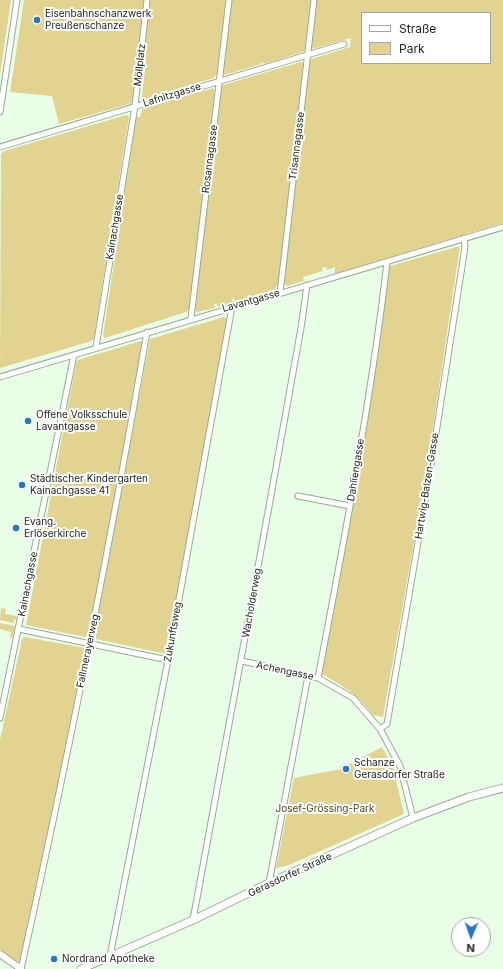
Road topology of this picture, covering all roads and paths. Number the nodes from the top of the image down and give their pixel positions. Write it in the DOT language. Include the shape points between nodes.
graph roads {
  1 [pos="17,0"];
  2 [pos="146,0"];
  3 [pos="229,0"];
  4 [pos="314,0"];
  5 [pos="344,44"];
  6 [pos="307,55"];
  7 [pos="219,80"];
  8 [pos="135,106"];
  9 [pos="0,112"];
  10 [pos="0,147"];
  11 [pos="503,226"];
  12 [pos="464,238"];
  13 [pos="388,262"];
  14 [pos="307,285"];
  15 [pos="280,293"];
  16 [pos="232,307"];
  17 [pos="191,318"];
  18 [pos="147,332"];
  19 [pos="96,347"];
  20 [pos="74,355"];
  21 [pos="0,376"];
  22 [pos="298,496"];
  23 [pos="350,506"];
  24 [pos="19,629"];
  25 [pos="89,644"];
  26 [pos="168,660"];
  27 [pos="242,662"];
  28 [pos="308,676"];
  29 [pos="318,678"];
  30 [pos="0,718"];
  31 [pos="380,729"];
  32 [pos="503,788"];
  33 [pos="413,818"];
  34 [pos="269,883"];
  35 [pos="194,920"];
  36 [pos="0,954"];
  37 [pos="110,956"];
  38 [pos="21,969"];
  39 [pos="81,969"];
  1 -- 9 [label="street"];
  2 -- 8 [label="street, Möllplatz"];
  3 -- 7 [label="street, Rosannagasse"];
  4 -- 6 [label="street, Trisannagasse"];
  5 -- 6 [label="street, Lafnitzgasse"];
  6 -- 7 [label="street, Lafnitzgasse"];
  6 -- 15 [label="street, Trisannagasse"];
  7 -- 8 [label="street, Lafnitzgasse"];
  7 -- 17 [label="street, Rosannagasse"];
  8 -- 10 [label="street, Lafnitzgasse"];
  8 -- 19 [label="street, Kainachgasse"];
  11 -- 12 [label="street, Lavantgasse"];
  12 -- 13 [label="street, Lavantgasse"];
  12 -- 31 [label="street, Hartwig-Balzen-Gasse" via="465,247 430,472 387,724"];
  13 -- 14 [label="street, Lavantgasse"];
  13 -- 23 [label="street, Dahliengasse"];
  14 -- 15 [label="street, Lavantgasse"];
  14 -- 27 [label="street, Wacholderweg"];
  15 -- 16 [label="street, Lavantgasse"];
  16 -- 17 [label="street, Lavantgasse"];
  16 -- 26 [label="street, Zukunftsweg"];
  17 -- 18 [label="street, Lavantgasse"];
  18 -- 19 [label="street, Lavantgasse"];
  18 -- 25 [label="street, Fallmerayerweg" via="121,484"];
  19 -- 20 [label="street, Lavantgasse"];
  20 -- 21 [label="street, Lavantgasse"];
  20 -- 24 [label="street, Kainachgasse"];
  22 -- 23 [label="street"];
  23 -- 29 [label="street, Dahliengasse"];
  24 -- 25 [label="street"];
  24 -- 30 [label="street, Kainachgasse"];
  25 -- 26 [label="street"];
  25 -- 38 [label="street, Fallmerayerweg"];
  26 -- 37 [label="street, Zukunftsweg"];
  27 -- 28 [label="street, Achengasse"];
  27 -- 35 [label="street, Wacholderweg"];
  28 -- 29 [label="street, Achengasse"];
  28 -- 34 [label="street"];
  29 -- 31 [label="street, Achengasse" via="353,698"];
  31 -- 33 [label="street, Achengasse" via="400,766"];
  32 -- 33 [label="main road, Gerasdorfer Straße" via="469,797"];
  33 -- 34 [label="main road, Gerasdorfer Straße"];
  34 -- 35 [label="main road, Gerasdorfer Straße"];
  35 -- 37 [label="main road, Gerasdorfer Straße"];
  36 -- 38 [label="street"];
  37 -- 39 [label="main road, Gerasdorfer Straße"];
}
